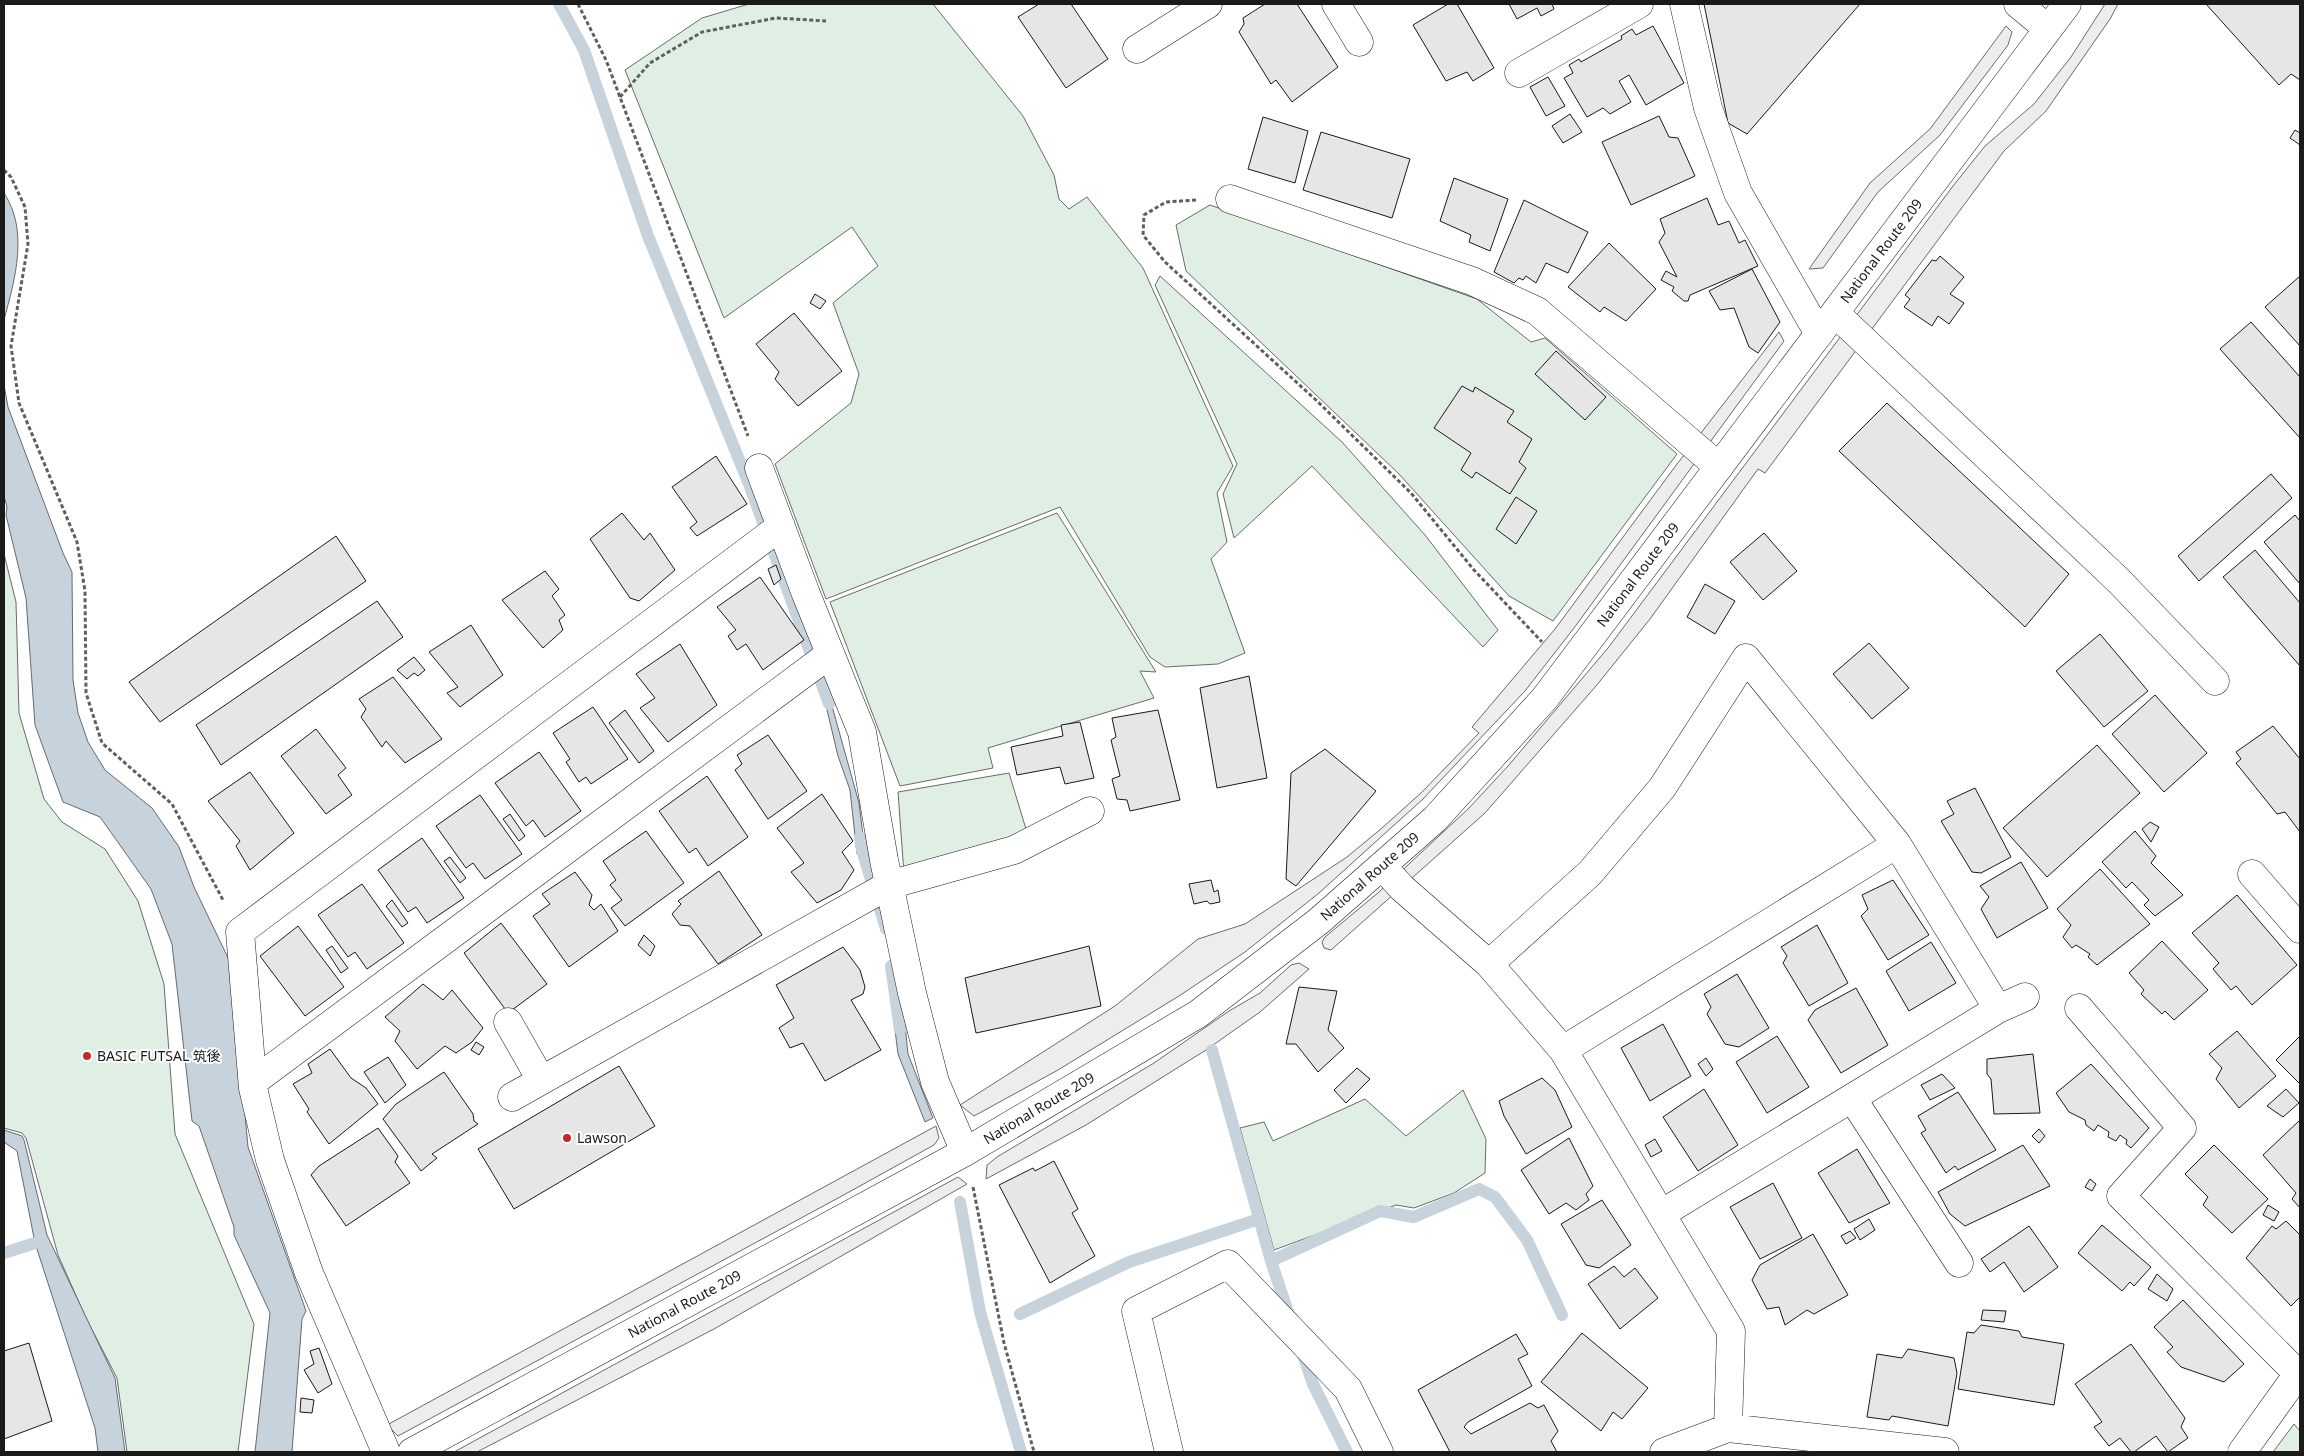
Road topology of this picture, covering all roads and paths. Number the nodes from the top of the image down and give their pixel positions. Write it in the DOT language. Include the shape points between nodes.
graph roads {
  1 [pos="578,4"];
  2 [pos="1208,4"];
  3 [pos="1336,4"];
  4 [pos="1639,4"];
  5 [pos="1684,4"];
  6 [pos="2018,4"];
  7 [pos="2067,4"];
  8 [pos="826,22"];
  9 [pos="2048,29"];
  10 [pos="1359,42"];
  11 [pos="1137,49"];
  12 [pos="1519,73"];
  13 [pos="620,97"];
  14 [pos="4,170"];
  15 [pos="1230,199"];
  16 [pos="1827,324"];
  17 [pos="1719,467"];
  18 [pos="760,468"];
  19 [pos="781,526"];
  20 [pos="1548,647"];
  21 [pos="830,654"];
  22 [pos="2215,681"];
  23 [pos="1090,811"];
  24 [pos="1897,844"];
  25 [pos="1382,866"];
  26 [pos="2252,874"];
  27 [pos="890,885"];
  28 [pos="2300,930"];
  29 [pos="240,932"];
  30 [pos="1489,964"];
  31 [pos="2025,997"];
  32 [pos="2079,1008"];
  33 [pos="1998,1009"];
  34 [pos="508,1022"];
  35 [pos="1562,1050"];
  36 [pos="541,1080"];
  37 [pos="253,1082"];
  38 [pos="512,1097"];
  39 [pos="1852,1098"];
  40 [pos="965,1152"];
  41 [pos="1661,1214"];
  42 [pos="1959,1263"];
  43 [pos="2299,1372"];
  44 [pos="1728,1428"];
  45 [pos="1880,1448"];
  46 [pos="386,1452"];
  47 [pos="412,1452"];
  48 [pos="1034,1452"];
  49 [pos="1169,1452"];
  50 [pos="1379,1452"];
  51 [pos="1664,1452"];
  52 [pos="1945,1452"];
  53 [pos="2242,1452"];
  1 -- 13 [label="path"];
  2 -- 11 [label="main road"];
  3 -- 10 [label="main road"];
  4 -- 12 [label="main road"];
  5 -- 16 [label="main road" via="1708,108 1738,193"];
  6 -- 9 [label="main road"];
  7 -- 9 [label="main road, National Route 209"];
  8 -- 13 [label="path" via="776,18 702,32 650,63"];
  9 -- 16 [label="main road, National Route 209"];
  13 -- 18 [label="path"];
  14 -- 29 [label="path" via="11,177 25,207 28,244 11,346 19,403 77,542 86,590 86,693 102,742 172,804"];
  15 -- 17 [label="main road" via="1472,281 1537,311"];
  15 -- 20 [label="path" via="1166,202 1144,215 1144,235 1165,262 1317,401 1411,493 1474,570"];
  16 -- 17 [label="main road, National Route 209"];
  16 -- 22 [label="main road" via="2118,580"];
  17 -- 25 [label="main road, National Route 209" via="1545,698 1435,819"];
  18 -- 19 [label="main road"];
  19 -- 21 [label="main road"];
  19 -- 29 [label="main road"];
  21 -- 27 [label="main road" via="862,732"];
  21 -- 37 [label="main road"];
  23 -- 27 [label="main road" via="1014,850"];
  24 -- 30 [label="main road" via="1746,658 1662,788 1590,873"];
  24 -- 33 [label="main road"];
  24 -- 35 [label="main road"];
  25 -- 30 [label="main road" via="1402,888"];
  25 -- 40 [label="main road, National Route 209" via="1320,921 1198,1014"];
  26 -- 28 [label="main road"];
  27 -- 36 [label="main road"];
  27 -- 40 [label="main road" via="912,994 935,1082"];
  29 -- 37 [label="main road"];
  30 -- 35 [label="main road"];
  31 -- 33 [label="main road"];
  32 -- 43 [label="main road" via="2182,1128 2120,1196"];
  33 -- 39 [label="main road"];
  34 -- 36 [label="main road"];
  35 -- 41 [label="main road"];
  36 -- 38 [label="main road"];
  37 -- 46 [label="main road" via="270,1160 309,1273"];
  39 -- 41 [label="main road"];
  39 -- 42 [label="main road"];
  40 -- 47 [label="main road, National Route 209"];
  40 -- 48 [label="path" via="1004,1343"];
  41 -- 44 [label="main road" via="1731,1332"];
  43 -- 53 [label="main road"];
  44 -- 45 [label="main road"];
  44 -- 51 [label="main road"];
  45 -- 52 [label="main road"];
  49 -- 50 [label="main road" via="1136,1311 1228,1264 1348,1389"];
}
